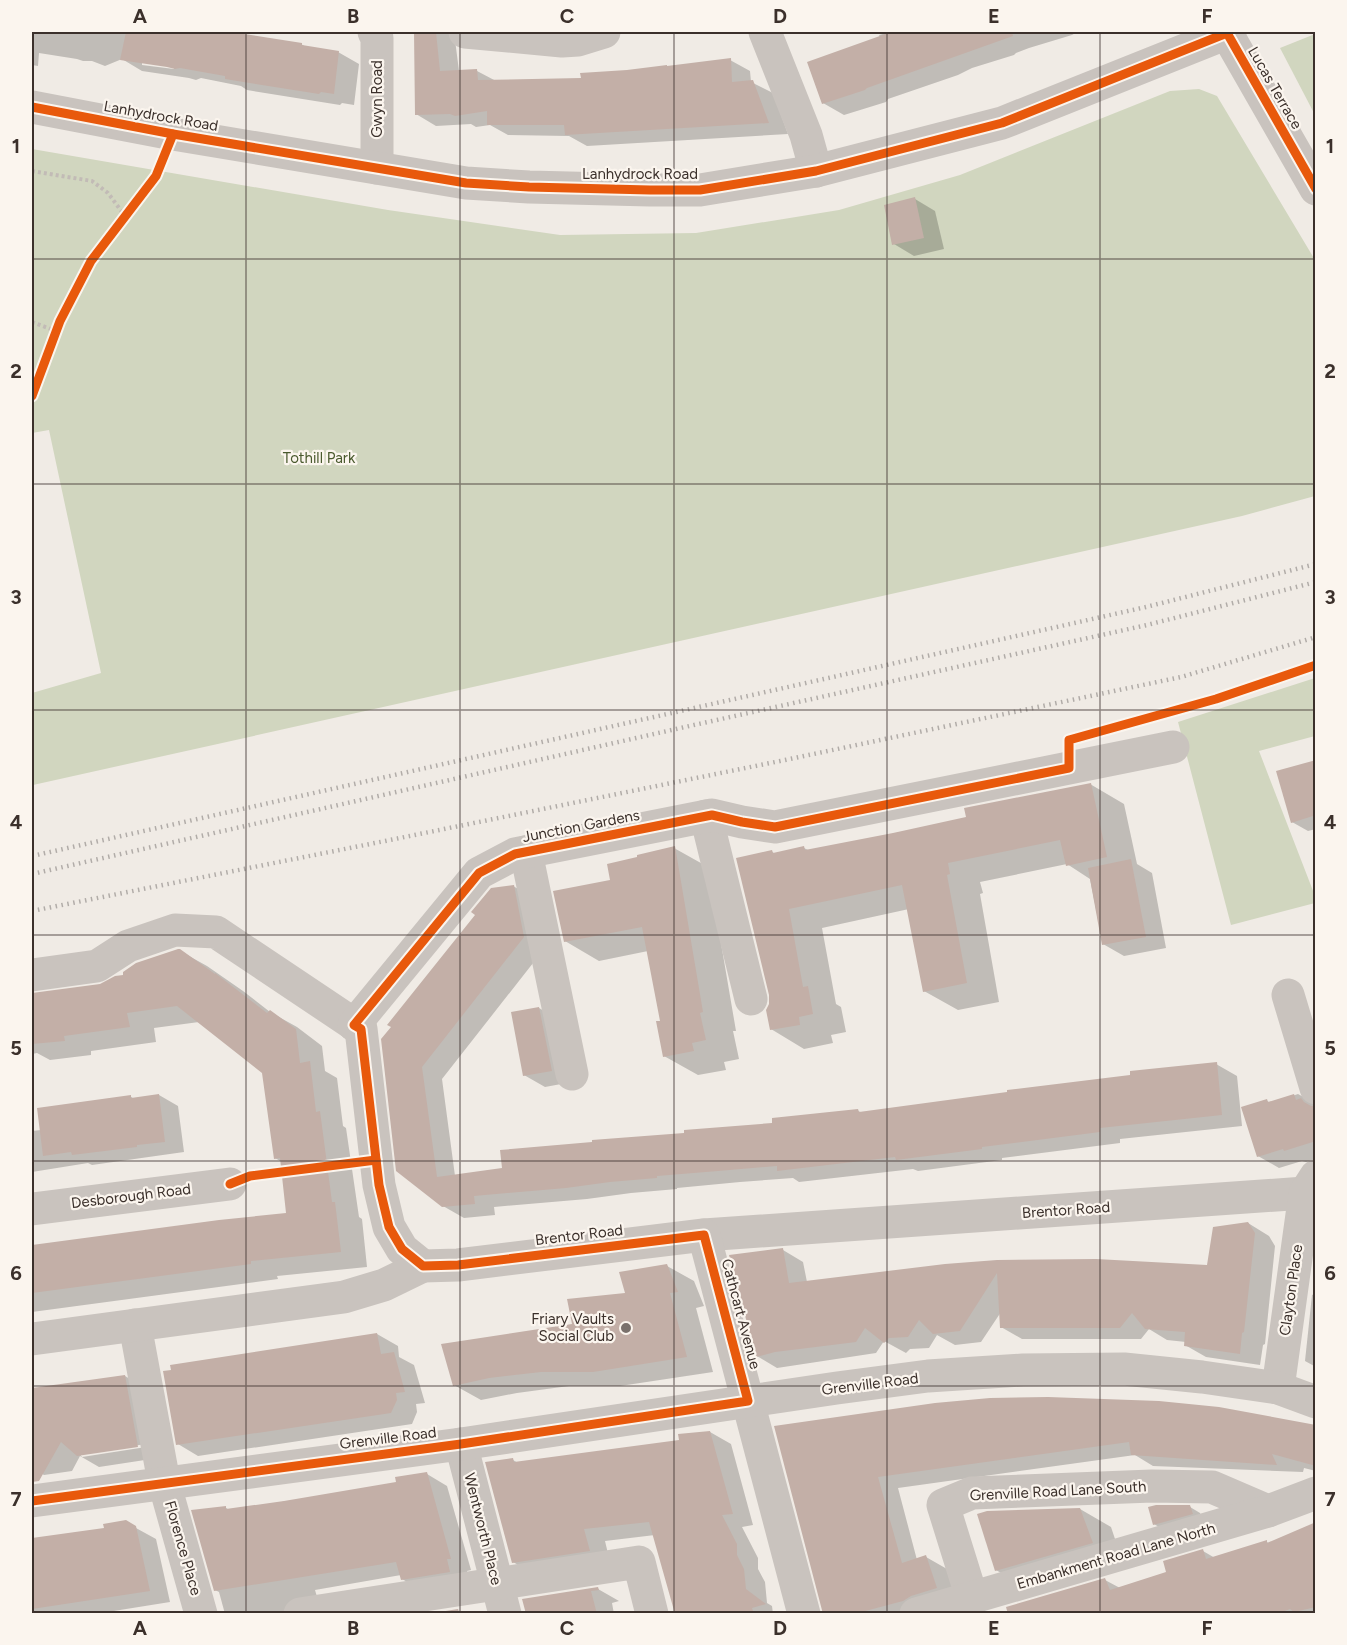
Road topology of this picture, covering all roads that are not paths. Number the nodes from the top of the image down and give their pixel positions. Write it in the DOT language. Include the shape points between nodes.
graph roads {
  1 [pos="374,32"];
  2 [pos="465,32"];
  3 [pos="604,32"];
  4 [pos="765,32"];
  5 [pos="1228,32"];
  6 [pos="544,36"];
  7 [pos="32,107"];
  8 [pos="377,168"];
  9 [pos="816,171"];
  10 [pos="1316,189"];
  11 [pos="1173,747"];
  12 [pos="706,816"];
  13 [pos="526,852"];
  14 [pos="32,975"];
  15 [pos="1288,995"];
  16 [pos="751,999"];
  17 [pos="354,1025"];
  18 [pos="572,1074"];
  19 [pos="1316,1088"];
  20 [pos="230,1184"];
  21 [pos="1311,1194"];
  22 [pos="32,1209"];
  23 [pos="704,1235"];
  24 [pos="423,1266"];
  25 [pos="135,1325"];
  26 [pos="32,1339"];
  27 [pos="1278,1388"];
  28 [pos="748,1401"];
  29 [pos="1316,1401"];
  30 [pos="461,1444"];
  31 [pos="164,1482"];
  32 [pos="1316,1493"];
  33 [pos="32,1501"];
  34 [pos="1268,1511"];
  35 [pos="500,1598"];
  36 [pos="972,1598"];
  37 [pos="347,1610"];
  38 [pos="201,1614"];
  39 [pos="300,1614"];
  40 [pos="652,1614"];
  41 [pos="804,1614"];
  42 [pos="916,1614"];
  1 -- 8 [label="street, Gwyn Road"];
  2 -- 6 [label="street"];
  3 -- 6 [label="street" via="578,40"];
  4 -- 9 [label="street" via="806,135"];
  5 -- 9 [label="street, Lanhydrock Road" via="1002,123"];
  5 -- 10 [label="street, Lucas Terrace"];
  7 -- 8 [label="street, Lanhydrock Road"];
  8 -- 9 [label="street, Lanhydrock Road" via="466,183 650,190 700,190"];
  11 -- 12 [label="street, Junction Gardens" via="775,827"];
  12 -- 13 [label="street, Junction Gardens"];
  12 -- 16 [label="street"];
  13 -- 17 [label="street, Junction Gardens" via="478,873"];
  13 -- 18 [label="street, Junction Gardens"];
  14 -- 17 [label="street" via="97,966 128,946 175,930 216,932"];
  15 -- 19 [label="street"];
  17 -- 24 [label="street" via="361,1029 379,1185 390,1227 402,1249"];
  20 -- 22 [label="street, Desborough Road"];
  21 -- 23 [label="street, Brentor Road"];
  21 -- 27 [label="street, Clayton Place"];
  23 -- 24 [label="street, Brentor Road"];
  23 -- 28 [label="street, Cathcart Avenue"];
  24 -- 25 [label="street" via="384,1285 344,1297"];
  25 -- 26 [label="street"];
  25 -- 31 [label="street, Florence Place"];
  27 -- 28 [label="street, Grenville Road" via="1124,1369 1023,1370 928,1376"];
  27 -- 29 [label="street, Grenville Road"];
  28 -- 30 [label="street, Grenville Road"];
  28 -- 41 [label="street, Cathcart Avenue"];
  30 -- 31 [label="street, Grenville Road"];
  30 -- 35 [label="street, Wentworth Place"];
  31 -- 33 [label="street, Grenville Road"];
  31 -- 38 [label="street, Florence Place"];
  32 -- 34 [label="street, Embankment Road Lane North"];
  34 -- 36 [label="street, Embankment Road Lane North"];
  34 -- 36 [label="street, Grenville Road Lane South" via="1212,1487 972,1492 943,1504"];
  35 -- 37 [label="street"];
  35 -- 40 [label="street" via="639,1562"];
  36 -- 42 [label="street, Embankment Road Lane North"];
  37 -- 39 [label="street"];
}
